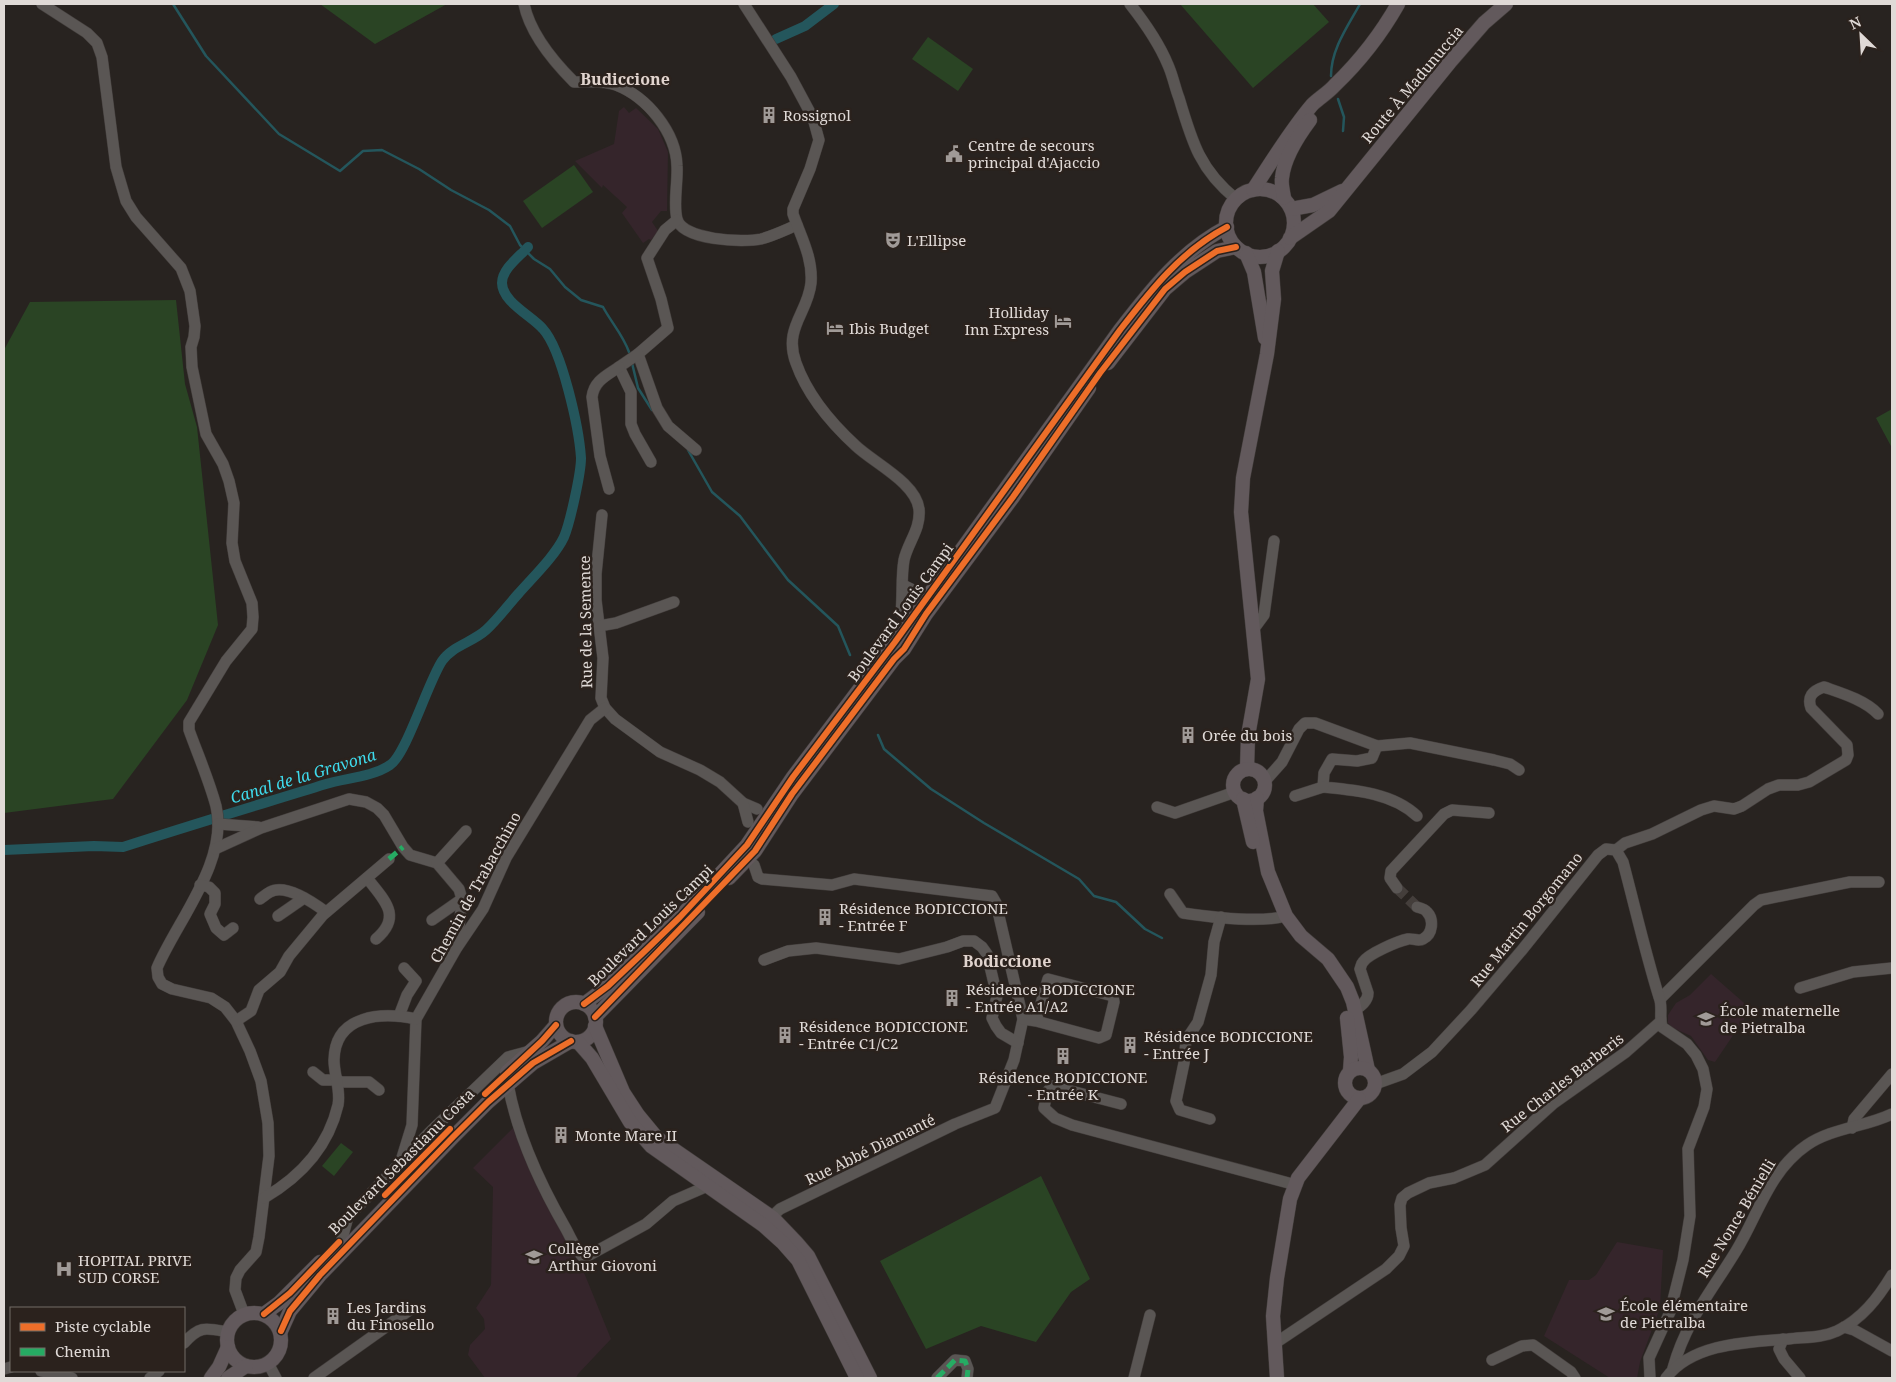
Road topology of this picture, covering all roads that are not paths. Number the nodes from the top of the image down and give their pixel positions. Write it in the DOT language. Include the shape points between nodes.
graph roads {
  1 [pos="42,4"];
  2 [pos="524,4"];
  3 [pos="744,4"];
  4 [pos="1130,4"];
  5 [pos="1398,4"];
  6 [pos="1506,4"];
  7 [pos="1334,87"];
  8 [pos="1347,188"];
  9 [pos="1253,190"];
  10 [pos="1236,199"];
  11 [pos="1287,204"];
  12 [pos="677,220"];
  13 [pos="797,226"];
  14 [pos="1227,227"];
  15 [pos="1290,238"];
  16 [pos="1241,250"];
  17 [pos="1278,251"];
  18 [pos="638,354"];
  19 [pos="1267,354"];
  20 [pos="619,367"];
  21 [pos="696,450"];
  22 [pos="651,462"];
  23 [pos="609,489"];
  24 [pos="602,515"];
  25 [pos="1274,541"];
  26 [pos="903,585"];
  27 [pos="917,592"];
  28 [pos="674,602"];
  29 [pos="901,613"];
  30 [pos="599,626"];
  31 [pos="1253,630"];
  32 [pos="605,708"];
  33 [pos="1878,714"];
  34 [pos="1377,746"];
  35 [pos="1247,769"];
  36 [pos="1519,770"];
  37 [pos="1265,781"];
  38 [pos="1324,787"];
  39 [pos="1239,795"];
  40 [pos="1295,796"];
  41 [pos="1257,798"];
  42 [pos="743,802"];
  43 [pos="1157,807"];
  44 [pos="757,809"];
  45 [pos="1489,813"];
  46 [pos="1417,816"];
  47 [pos="748,822"];
  48 [pos="218,824"];
  49 [pos="261,828"];
  50 [pos="466,831"];
  51 [pos="215,849"];
  52 [pos="1616,850"];
  53 [pos="389,859"];
  54 [pos="437,863"];
  55 [pos="754,866"];
  56 [pos="367,878"];
  57 [pos="1880,882"];
  58 [pos="200,885"];
  59 [pos="1397,888"];
  60 [pos="1170,894"];
  61 [pos="304,898"];
  62 [pos="462,899"];
  63 [pos="260,900"];
  64 [pos="1417,906"];
  65 [pos="326,912"];
  66 [pos="278,916"];
  67 [pos="1222,917"];
  68 [pos="1282,917"];
  69 [pos="432,920"];
  70 [pos="233,928"];
  71 [pos="376,939"];
  72 [pos="456,949"];
  73 [pos="764,960"];
  74 [pos="404,968"];
  75 [pos="1892,968"];
  76 [pos="1800,988"];
  77 [pos="1660,999"];
  78 [pos="584,1004"];
  79 [pos="1355,1010"];
  80 [pos="400,1016"];
  81 [pos="416,1019"];
  82 [pos="1023,1019"];
  83 [pos="236,1021"];
  84 [pos="1036,1021"];
  85 [pos="595,1022"];
  86 [pos="1660,1022"];
  87 [pos="556,1025"];
  88 [pos="575,1042"];
  89 [pos="1018,1043"];
  90 [pos="532,1050"];
  91 [pos="1368,1070"];
  92 [pos="1350,1071"];
  93 [pos="313,1072"];
  94 [pos="1892,1074"];
  95 [pos="338,1081"];
  96 [pos="508,1084"];
  97 [pos="1376,1084"];
  98 [pos="379,1090"];
  99 [pos="1359,1099"];
  100 [pos="1122,1104"];
  101 [pos="1892,1114"];
  102 [pos="1210,1119"];
  103 [pos="412,1125"];
  104 [pos="1852,1128"];
  105 [pos="431,1131"];
  106 [pos="400,1164"];
  107 [pos="711,1182"];
  108 [pos="1296,1185"];
  109 [pos="264,1198"];
  110 [pos="767,1221"];
  111 [pos="342,1239"];
  112 [pos="1892,1275"];
  113 [pos="411,1309"];
  114 [pos="244,1314"];
  115 [pos="264,1314"];
  116 [pos="1150,1315"];
  117 [pos="1844,1326"];
  118 [pos="280,1331"];
  119 [pos="228,1332"];
  120 [pos="1782,1339"];
  121 [pos="185,1342"];
  122 [pos="1274,1344"];
  123 [pos="228,1347"];
  124 [pos="1892,1351"];
  125 [pos="1492,1360"];
  126 [pos="268,1363"];
  127 [pos="246,1366"];
  128 [pos="1673,1368"];
  129 [pos="45,1372"];
  130 [pos="72,1378"];
  131 [pos="211,1378"];
  132 [pos="228,1378"];
  133 [pos="276,1378"];
  134 [pos="314,1378"];
  135 [pos="857,1378"];
  136 [pos="870,1378"];
  137 [pos="937,1378"];
  138 [pos="967,1378"];
  139 [pos="1134,1378"];
  140 [pos="1276,1378"];
  141 [pos="1575,1378"];
  142 [pos="1650,1378"];
  143 [pos="1666,1378"];
  144 [pos="1800,1378"];
  1 -- 48 [label="street" via="97,43 102,56 116,167 126,201 181,268 190,291 195,326 192,367 206,434 229,480 234,503 232,543 235,561 252,603 253,617 252,629 226,660 189,722 216,807"];
  2 -- 12 [label="street" via="537,36 574,82 616,85 641,100 659,117 675,150"];
  3 -- 13 [label="street" via="792,77 819,140 793,209"];
  4 -- 10 [label="street" via="1149,28 1169,66 1192,140 1205,167"];
  5 -- 7 [label="main road" via="1384,29"];
  6 -- 8 [label="main road, Route À Madunuccia" via="1484,23 1450,62"];
  7 -- 9 [label="main road" via="1292,130"];
  7 -- 11 [label="main road" via="1302,131 1284,167 1281,180"];
  8 -- 11 [label="main road, Route À Madunuccia" via="1313,205"];
  8 -- 15 [label="main road, Route À Madunuccia" via="1329,210"];
  9 -- 10 [label="main road"];
  9 -- 11 [label="main road" via="1269,190"];
  10 -- 14 [label="main road" via="1230,207"];
  11 -- 15 [label="main road" via="1294,219"];
  12 -- 13 [label="street" via="692,234 735,240 760,239"];
  12 -- 18 [label="street" via="665,230 647,258 668,328"];
  13 -- 26 [label="street" via="812,270 811,286 793,333 796,363 811,393 842,433 912,493 919,518 904,558"];
  14 -- 16 [label="main road" via="1232,241"];
  14 -- 78 [label="main road, Boulevard Louis Campi" via="1208,237 1154,286 793,777 747,845 661,936"];
  15 -- 17 [label="main road"];
  16 -- 17 [label="main road" via="1261,256"];
  16 -- 19 [label="main road" via="1254,272"];
  16 -- 85 [label="main road, Boulevard Louis Campi" via="1216,251 1165,289 1100,373 904,649 792,794 755,851"];
  17 -- 19 [label="main road" via="1272,271 1274,299"];
  18 -- 20 [label="street"];
  18 -- 21 [label="street" via="657,408 668,426"];
  19 -- 31 [label="main road" via="1243,478 1241,512"];
  20 -- 22 [label="street" via="630,392 631,424"];
  20 -- 23 [label="street" via="598,381 592,397 600,456"];
  24 -- 30 [label="street, Rue de la Semence" via="596,574"];
  25 -- 31 [label="street" via="1264,615"];
  26 -- 27 [label="street"];
  26 -- 29 [label="street"];
  28 -- 30 [label="street"];
  30 -- 32 [label="street, Rue de la Semence" via="603,658 601,698"];
  31 -- 35 [label="main road" via="1258,679 1248,736"];
  32 -- 42 [label="street, Rue de la Semence" via="660,752 720,782"];
  32 -- 72 [label="street, Chemin de Trabacchino" via="585,728 506,858 483,909"];
  33 -- 52 [label="street, Rue Martin Borgomano" via="1871,707 1834,690 1817,689 1808,701 1847,745 1846,760 1809,782 1779,785 1734,809 1707,808 1625,843"];
  34 -- 36 [label="street" via="1410,743 1494,760"];
  34 -- 37 [label="street" via="1315,723 1305,723 1282,762"];
  34 -- 38 [label="street" via="1372,758 1332,759 1324,773"];
  35 -- 37 [label="main road" via="1260,773"];
  35 -- 39 [label="main road" via="1238,774 1234,782"];
  37 -- 41 [label="main road" via="1264,791"];
  38 -- 40 [label="street"];
  38 -- 46 [label="street" via="1358,790 1386,798 1408,807"];
  39 -- 41 [label="main road" via="1247,800"];
  39 -- 43 [label="street" via="1175,813"];
  39 -- 68 [label="main road" via="1261,878"];
  41 -- 68 [label="main road" via="1256,811 1268,872"];
  42 -- 44 [label="street, Rue de la Semence"];
  42 -- 47 [label="street"];
  45 -- 59 [label="street" via="1452,810 1444,814 1391,871 1390,878"];
  48 -- 49 [label="street"];
  48 -- 51 [label="street"];
  49 -- 51 [label="street"];
  49 -- 54 [label="street" via="349,799 366,802 384,815 410,855"];
  50 -- 54 [label="street"];
  51 -- 58 [label="street"];
  52 -- 77 [label="street" via="1623,862"];
  52 -- 97 [label="street, Rue Martin Borgomano" via="1606,849 1598,855 1522,950 1432,1052 1403,1074"];
  53 -- 56 [label="street"];
  54 -- 62 [label="street"];
  55 -- 82 [label="street" via="762,879 832,885 854,879 992,896"];
  56 -- 65 [label="street"];
  56 -- 71 [label="street" via="388,903 390,921 386,931"];
  57 -- 77 [label="street" via="1850,882 1761,900"];
  58 -- 70 [label="street" via="214,893 210,914 216,928 224,934"];
  58 -- 83 [label="street" via="161,958 158,977 162,984 172,989 211,998 225,1007"];
  60 -- 67 [label="street" via="1183,913"];
  61 -- 63 [label="street" via="279,889"];
  61 -- 65 [label="street"];
  61 -- 66 [label="street"];
  62 -- 69 [label="street"];
  62 -- 72 [label="street"];
  64 -- 79 [label="street" via="1426,910 1430,917 1432,926 1428,934 1424,939 1398,942 1363,962 1360,969 1368,997"];
  65 -- 83 [label="street" via="289,956 280,972 259,990 251,1011"];
  67 -- 68 [label="street"];
  67 -- 102 [label="street" via="1198,1022 1186,1040 1176,1101 1180,1110"];
  68 -- 79 [label="main road" via="1328,959 1347,987"];
  68 -- 92 [label="main road" via="1294,938 1324,969 1340,993 1350,1034"];
  72 -- 81 [label="street, Chemin de Trabacchino"];
  73 -- 89 [label="street" via="788,951 816,948 899,959 963,940 974,941 987,954 997,996 992,1018 1001,1033"];
  74 -- 80 [label="street" via="416,981"];
  75 -- 76 [label="street" via="1853,972"];
  77 -- 86 [label="street"];
  78 -- 85 [label="main road" via="593,1012"];
  78 -- 87 [label="main road" via="565,1005 557,1015"];
  79 -- 91 [label="main road"];
  80 -- 81 [label="street"];
  80 -- 95 [label="street" via="365,1018 345,1029 334,1060"];
  81 -- 103 [label="street, Chemin de Trabacchino"];
  82 -- 84 [label="street"];
  82 -- 89 [label="street"];
  83 -- 109 [label="street" via="262,1081 269,1156"];
  84 -- 84 [label="street" via="1099,1038 1106,1035 1114,1002 1112,996 1048,979"];
  85 -- 88 [label="main road" via="589,1037"];
  85 -- 107 [label="main road" via="623,1092 638,1115 657,1138"];
  86 -- 122 [label="street, Rue Charles Barberis" via="1626,1052 1554,1103 1485,1165 1454,1178 1429,1183 1402,1198 1404,1246 1399,1256 1386,1269"];
  86 -- 142 [label="street" via="1666,1031 1696,1055 1707,1089 1704,1107 1688,1149 1690,1216 1683,1260 1670,1312 1649,1358"];
  87 -- 88 [label="main road" via="561,1036"];
  87 -- 90 [label="main road, Boulevard Sebastianu Costa"];
  88 -- 96 [label="main road, Boulevard Sebastianu Costa" via="533,1063"];
  88 -- 107 [label="main road" via="592,1058 630,1122 651,1146"];
  89 -- 110 [label="street, Rue Abbé Diamanté" via="995,1108 780,1209"];
  90 -- 105 [label="street" via="508,1057"];
  90 -- 111 [label="main road, Boulevard Sebastianu Costa" via="449,1129"];
  91 -- 92 [label="main road"];
  91 -- 97 [label="main road"];
  92 -- 99 [label="main road" via="1345,1080 1346,1090"];
  93 -- 95 [label="street" via="323,1080"];
  94 -- 104 [label="street" via="1854,1119"];
  95 -- 98 [label="street" via="369,1082"];
  95 -- 109 [label="street" via="338,1104 327,1137 297,1176"];
  96 -- 107 [label="street" via="522,1138 538,1175 584,1258 646,1224 673,1201"];
  96 -- 118 [label="main road, Boulevard Sebastianu Costa" via="320,1275 290,1312"];
  97 -- 99 [label="main road" via="1372,1093"];
  99 -- 108 [label="main road" via="1298,1178"];
  100 -- 108 [label="street" via="1052,1086 1047,1092 1044,1108 1055,1118 1072,1125"];
  101 -- 104 [label="street, Rue Nonce Bénielli"];
  103 -- 105 [label="street"];
  103 -- 106 [label="street, Chemin de Trabacchino"];
  104 -- 128 [label="street, Rue Nonce Bénielli" via="1808,1144 1791,1158 1771,1183 1736,1250 1699,1306 1680,1344"];
  105 -- 106 [label="street"];
  106 -- 111 [label="street" via="348,1218"];
  107 -- 110 [label="main road"];
  108 -- 122 [label="main road" via="1290,1199 1277,1278"];
  109 -- 114 [label="street" via="256,1252 236,1278 235,1290"];
  110 -- 135 [label="main road" via="798,1260"];
  110 -- 136 [label="main road" via="796,1242 808,1256"];
  111 -- 115 [label="main road, Boulevard Sebastianu Costa" via="290,1293"];
  112 -- 117 [label="street" via="1869,1307"];
  113 -- 134 [label="street"];
  114 -- 115 [label="main road"];
  114 -- 119 [label="main road"];
  115 -- 118 [label="main road" via="277,1324"];
  116 -- 139 [label="street"];
  117 -- 120 [label="street" via="1815,1337"];
  117 -- 124 [label="street"];
  118 -- 126 [label="main road" via="279,1353"];
  119 -- 121 [label="street" via="204,1328"];
  119 -- 123 [label="main road"];
  120 -- 128 [label="street" via="1732,1344 1700,1353"];
  120 -- 144 [label="street" via="1779,1349"];
  122 -- 140 [label="main road"];
  123 -- 127 [label="main road" via="235,1359"];
  123 -- 131 [label="main road"];
  125 -- 141 [label="street" via="1522,1346 1533,1345"];
  126 -- 127 [label="main road" via="258,1367"];
  126 -- 133 [label="street"];
  127 -- 132 [label="main road"];
  128 -- 143 [label="street"];
  129 -- 130 [label="street"];
  137 -- 138 [label="street" via="956,1360 965,1361"];
}
